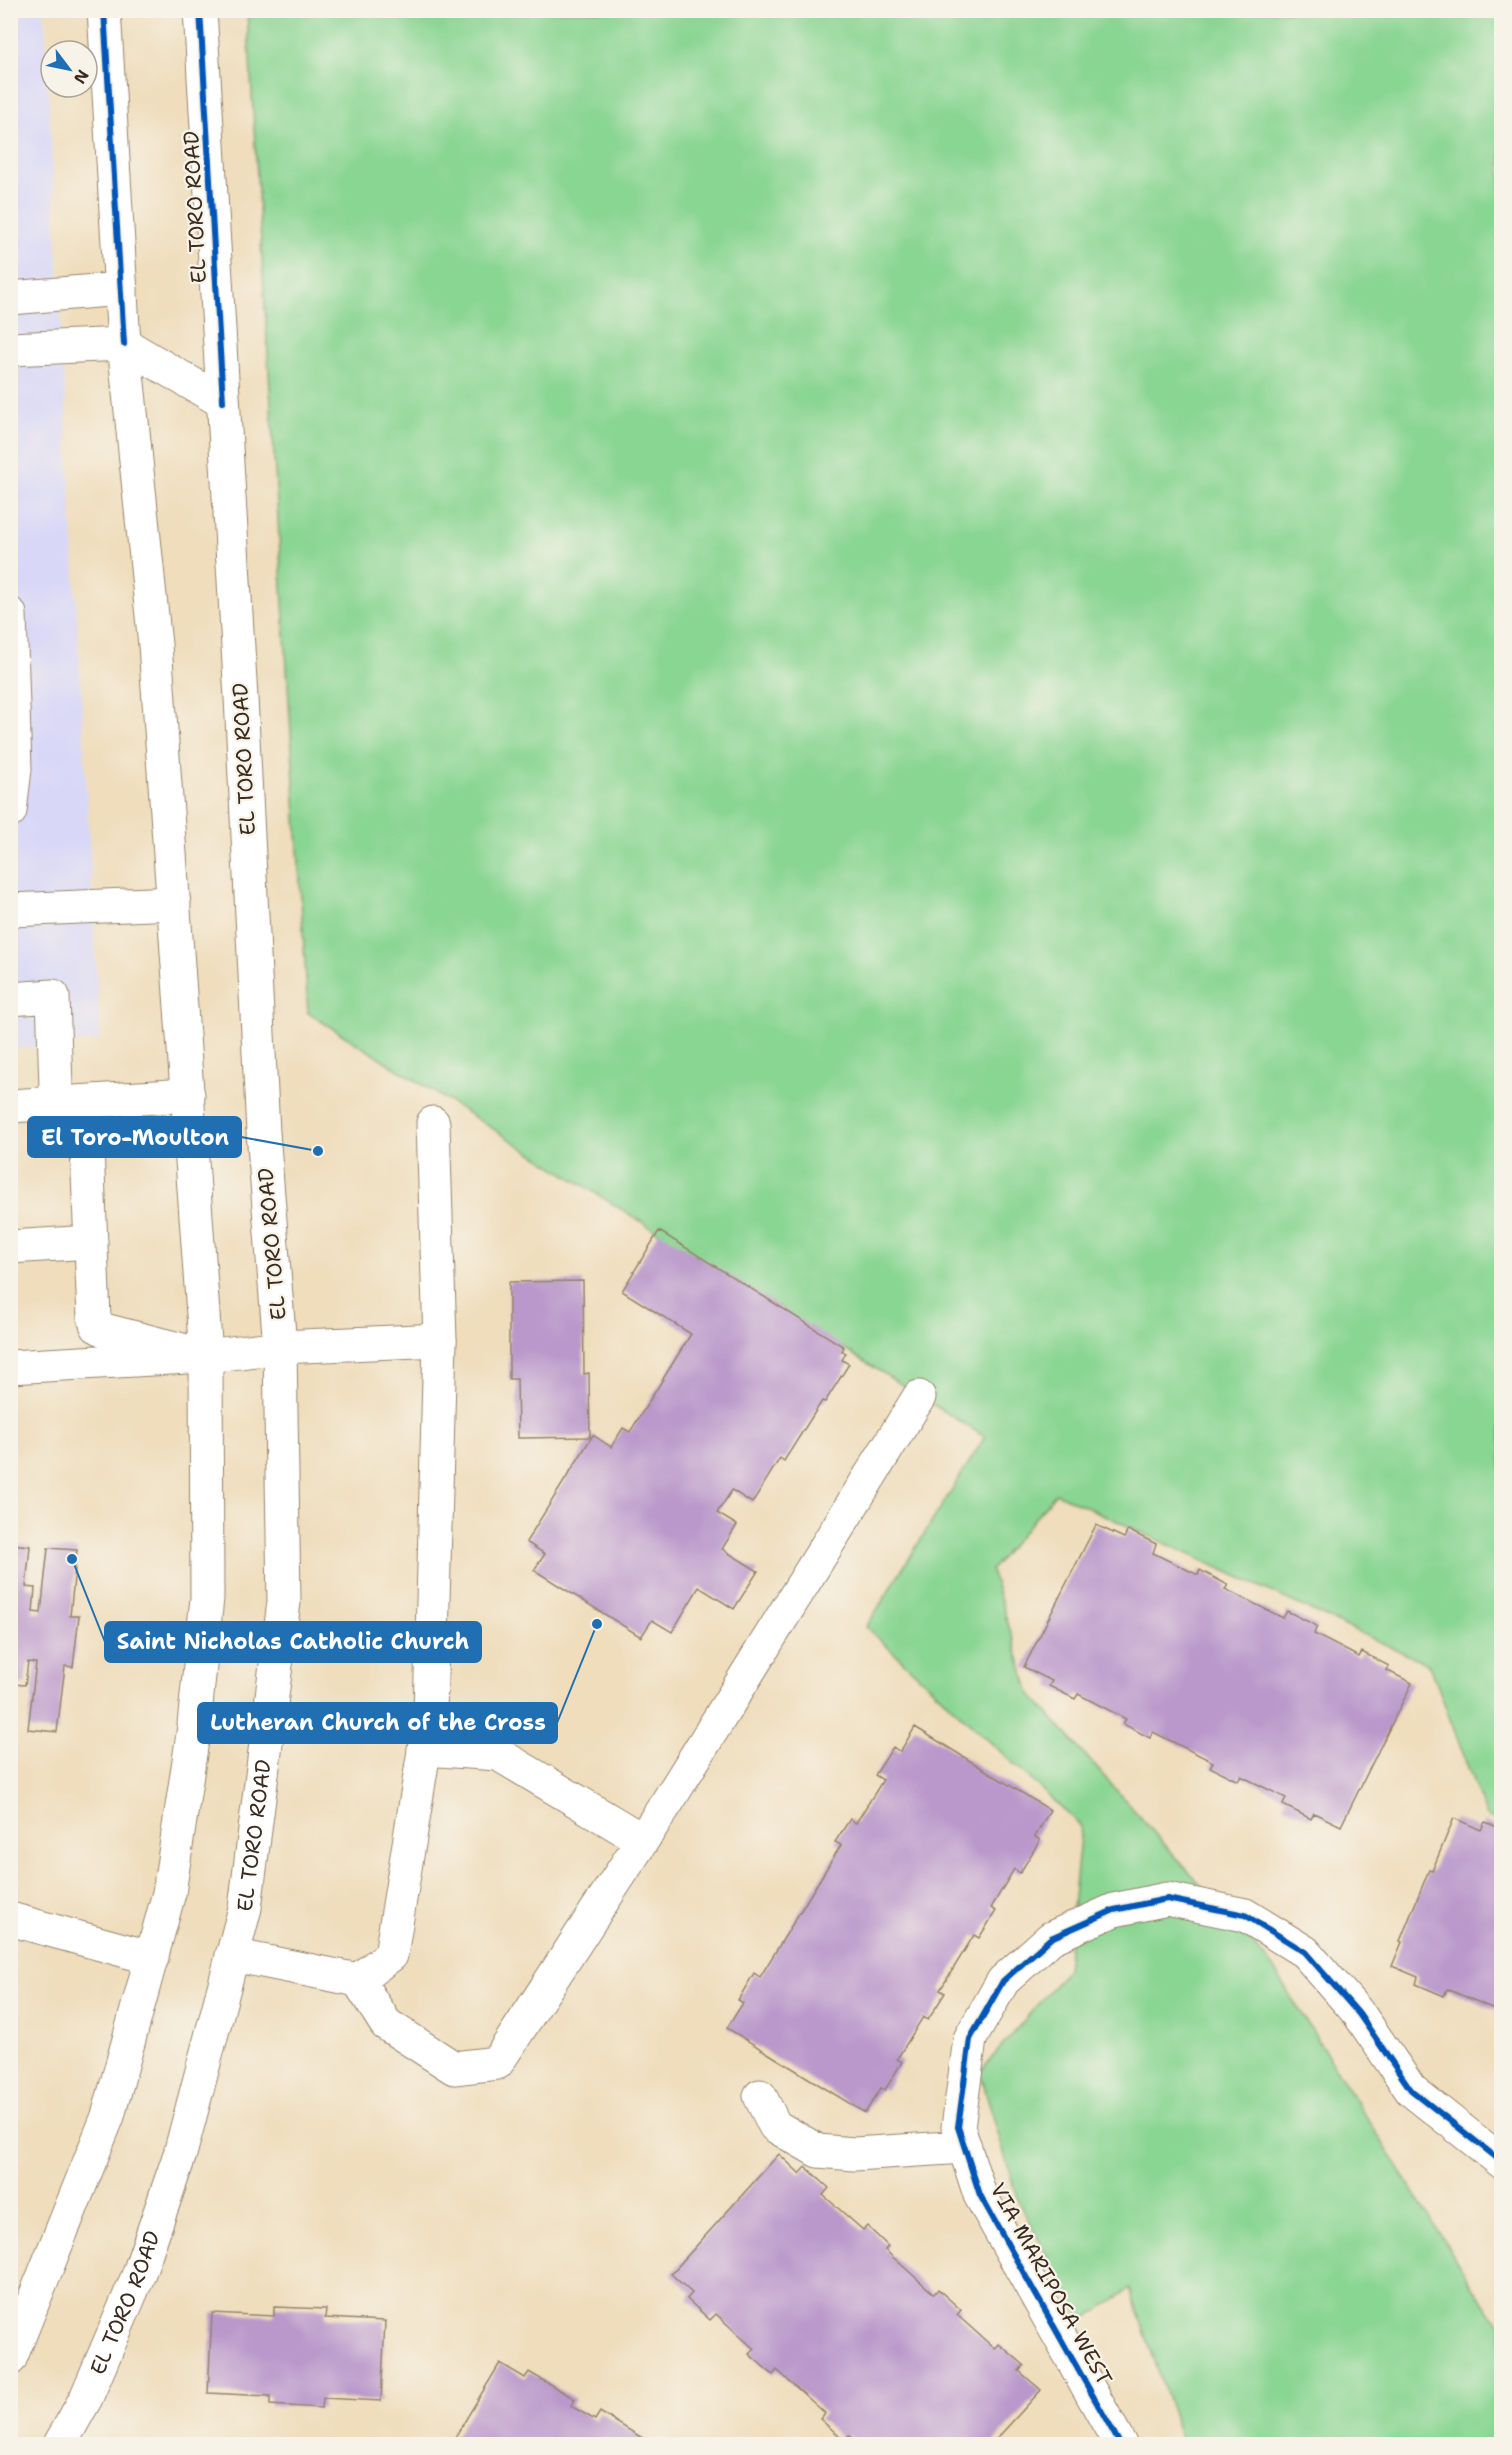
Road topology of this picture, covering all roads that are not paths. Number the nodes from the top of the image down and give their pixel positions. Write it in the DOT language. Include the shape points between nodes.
graph roads {
  1 [pos="104,10"];
  2 [pos="200,10"];
  3 [pos="122,289"];
  4 [pos="10,297"];
  5 [pos="124,344"];
  6 [pos="10,350"];
  7 [pos="223,402"];
  8 [pos="10,614"];
  9 [pos="11,662"];
  10 [pos="10,811"];
  11 [pos="174,903"];
  12 [pos="10,910"];
  13 [pos="10,999"];
  14 [pos="188,1095"];
  15 [pos="56,1103"];
  16 [pos="10,1106"];
  17 [pos="433,1123"];
  18 [pos="91,1242"];
  19 [pos="10,1247"];
  20 [pos="440,1340"];
  21 [pos="280,1347"];
  22 [pos="206,1356"];
  23 [pos="10,1367"];
  24 [pos="919,1397"];
  25 [pos="424,1749"];
  26 [pos="642,1840"];
  27 [pos="10,1919"];
  28 [pos="232,1956"];
  29 [pos="152,1958"];
  30 [pos="358,1980"];
  31 [pos="760,2096"];
  32 [pos="965,2147"];
  33 [pos="1502,2162"];
  34 [pos="10,2359"];
  35 [pos="60,2445"];
  36 [pos="1120,2445"];
  1 -- 3 [label="main road"];
  2 -- 7 [label="main road, EL TORO ROAD"];
  3 -- 4 [label="main road"];
  3 -- 5 [label="main road"];
  5 -- 6 [label="main road"];
  5 -- 7 [label="main road"];
  5 -- 11 [label="main road" via="155,645"];
  7 -- 21 [label="main road, EL TORO ROAD" via="263,1132"];
  8 -- 9 [label="main road"];
  9 -- 10 [label="main road" via="15,770"];
  11 -- 12 [label="main road"];
  11 -- 14 [label="main road"];
  13 -- 15 [label="main road" via="53,996"];
  14 -- 15 [label="main road"];
  14 -- 22 [label="main road"];
  15 -- 16 [label="main road"];
  15 -- 18 [label="main road" via="57,1118 87,1148"];
  17 -- 20 [label="main road"];
  18 -- 19 [label="main road"];
  18 -- 22 [label="main road" via="97,1326"];
  20 -- 21 [label="main road"];
  20 -- 25 [label="main road" via="430,1714"];
  21 -- 22 [label="main road"];
  21 -- 28 [label="main road, EL TORO ROAD" via="284,1602 245,1908"];
  22 -- 23 [label="main road"];
  22 -- 29 [label="main road" via="207,1598 193,1734 169,1893"];
  24 -- 26 [label="main road"];
  25 -- 26 [label="main road" via="498,1754"];
  25 -- 30 [label="main road" via="391,1955"];
  26 -- 30 [label="main road" via="497,2063 454,2068 386,2024"];
  27 -- 29 [label="main road"];
  28 -- 30 [label="main road"];
  28 -- 35 [label="main road, EL TORO ROAD" via="180,2154 138,2276 86,2398"];
  29 -- 34 [label="main road" via="108,2116"];
  31 -- 32 [label="main road" via="775,2126 818,2151 854,2154"];
  32 -- 33 [label="main road, VIA MARIPOSA WEST" via="958,2127 970,2039 1003,1981 1051,1938 1114,1910 1167,1899 1245,1915 1305,1952 1359,2014 1411,2090"];
  32 -- 36 [label="main road, VIA MARIPOSA WEST" via="980,2196"];
}
